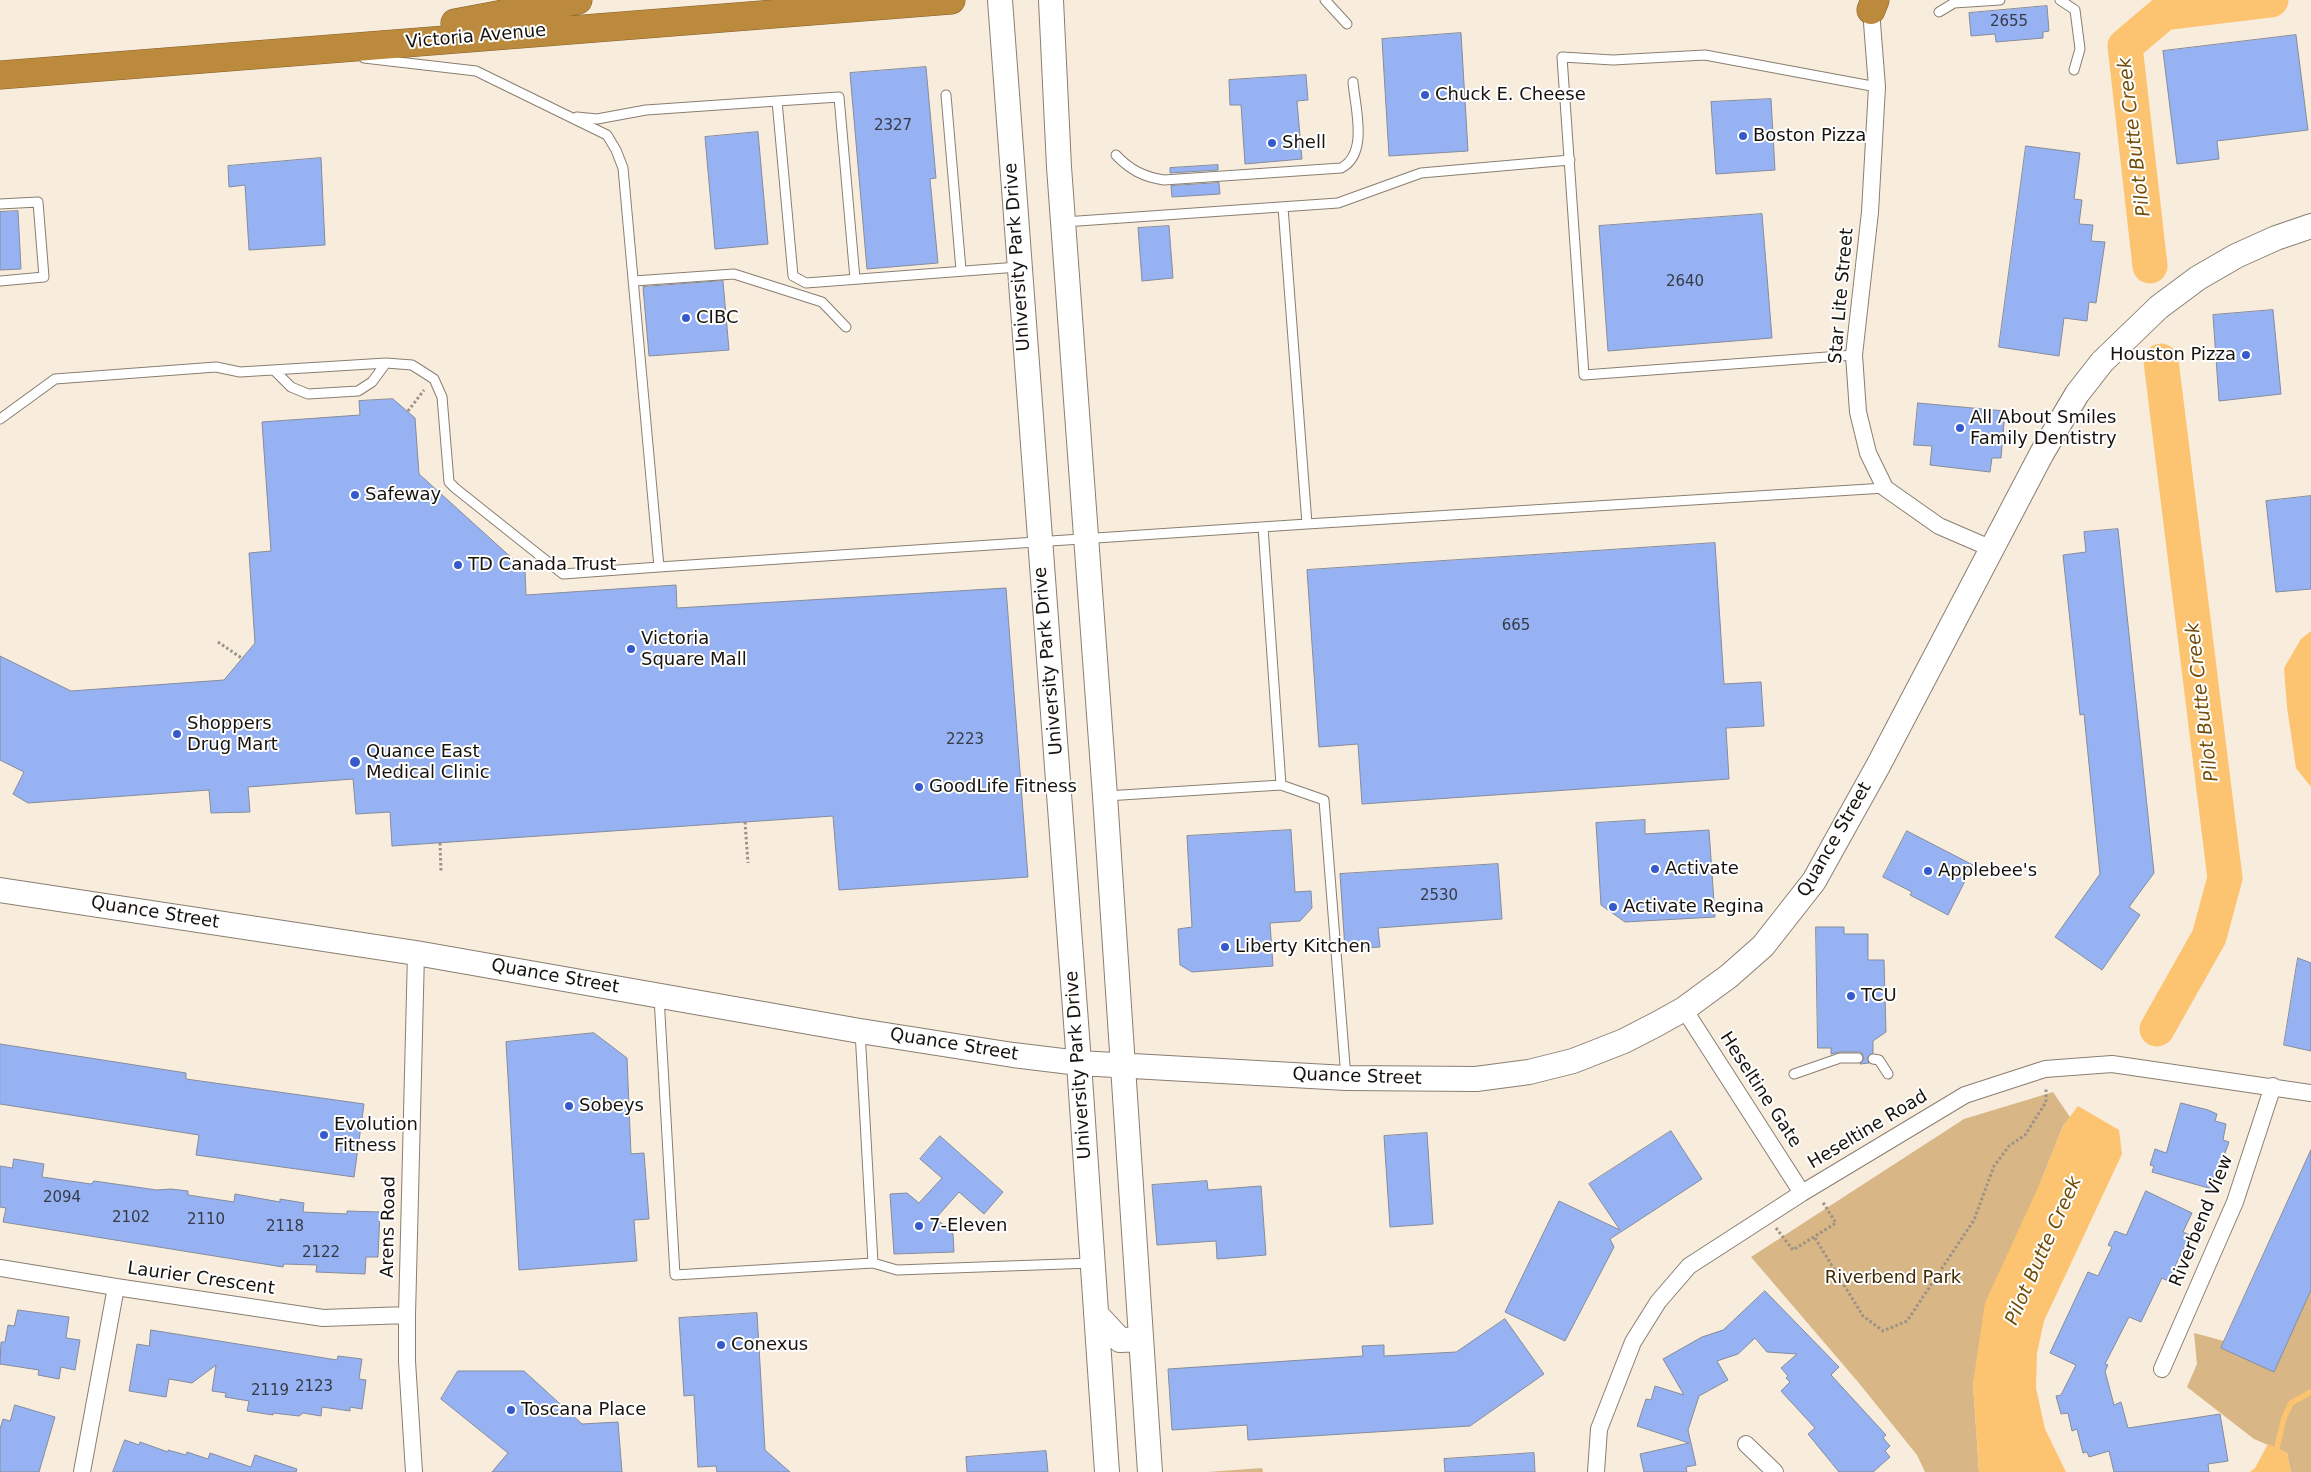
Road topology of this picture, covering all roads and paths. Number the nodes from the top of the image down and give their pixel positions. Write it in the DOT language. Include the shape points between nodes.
graph roads {
  1 [pos="578,0"];
  2 [pos="951,0"];
  3 [pos="1000,0"];
  4 [pos="1052,0"];
  5 [pos="1325,0"];
  6 [pos="2000,0"];
  7 [pos="2060,0"];
  8 [pos="1871,3"];
  9 [pos="1939,12"];
  10 [pos="1347,24"];
  11 [pos="306,51"];
  12 [pos="2074,70"];
  13 [pos="0,75"];
  14 [pos="1353,82"];
  15 [pos="1877,87"];
  16 [pos="946,95"];
  17 [pos="777,102"];
  18 [pos="572,116"];
  19 [pos="1116,155"];
  20 [pos="1570,160"];
  21 [pos="0,204"];
  22 [pos="1283,207"];
  23 [pos="1064,222"];
  24 [pos="2311,226"];
  25 [pos="1018,267"];
  26 [pos="961,270"];
  27 [pos="855,279"];
  28 [pos="0,281"];
  29 [pos="634,281"];
  30 [pos="846,327"];
  31 [pos="1854,355"];
  32 [pos="386,363"];
  33 [pos="274,370"];
  34 [pos="434,379"];
  35 [pos="408,411"];
  36 [pos="0,419"];
  37 [pos="1885,488"];
  38 [pos="1307,524"];
  39 [pos="1263,527"];
  40 [pos="1086,540"];
  41 [pos="1039,542"];
  42 [pos="1990,548"];
  43 [pos="659,567"];
  44 [pos="218,642"];
  45 [pos="243,659"];
  46 [pos="1281,785"];
  47 [pos="1106,796"];
  48 [pos="745,822"];
  49 [pos="440,844"];
  50 [pos="748,863"];
  51 [pos="441,871"];
  52 [pos="0,890"];
  53 [pos="416,953"];
  54 [pos="659,995"];
  55 [pos="1684,1009"];
  56 [pos="860,1031"];
  57 [pos="1858,1058"];
  58 [pos="1873,1059"];
  59 [pos="1079,1063"];
  60 [pos="1122,1065"];
  61 [pos="2045,1069"];
  62 [pos="1794,1074"];
  63 [pos="1888,1074"];
  64 [pos="1346,1078"];
  65 [pos="2273,1086"];
  66 [pos="2311,1093"];
  67 [pos="1808,1190"];
  68 [pos="1767,1216"];
  69 [pos="1815,1238"];
  70 [pos="873,1263"];
  71 [pos="1092,1263"];
  72 [pos="0,1268"];
  73 [pos="116,1287"];
  74 [pos="1096,1314"];
  75 [pos="407,1315"];
  76 [pos="1140,1340"];
  77 [pos="2162,1369"];
  78 [pos="1746,1444"];
  79 [pos="82,1472"];
  80 [pos="414,1472"];
  81 [pos="1107,1472"];
  82 [pos="1150,1472"];
  83 [pos="1596,1472"];
  84 [pos="1775,1472"];
  1 -- 11 [label="highway"];
  2 -- 11 [label="highway, Victoria Avenue"];
  3 -- 25 [label="street, University Park Drive"];
  4 -- 23 [label="street"];
  5 -- 10 [label="lane"];
  6 -- 9 [label="lane" via="1954,3"];
  7 -- 12 [label="lane" via="2075,10 2080,49"];
  8 -- 15 [label="street, Star Lite Street"];
  11 -- 13 [label="highway, Victoria Avenue"];
  11 -- 18 [label="lane" via="476,71"];
  14 -- 19 [label="lane" via="1358,142 1354,155 1341,168 1164,180 1149,178 1129,168"];
  15 -- 20 [label="lane" via="1705,55 1613,60 1562,57"];
  15 -- 31 [label="street, Star Lite Street" via="1870,212"];
  16 -- 26 [label="lane"];
  17 -- 18 [label="lane" via="646,110 598,119"];
  17 -- 27 [label="lane" via="793,276 806,283"];
  17 -- 27 [label="lane" via="838,97"];
  18 -- 29 [label="lane" via="607,135 624,168"];
  20 -- 22 [label="lane" via="1420,173 1338,203"];
  20 -- 31 [label="lane" via="1584,375"];
  21 -- 28 [label="lane" via="38,202 44,277"];
  22 -- 23 [label="lane"];
  22 -- 38 [label="lane"];
  23 -- 40 [label="street"];
  24 -- 42 [label="street, Quance Street" via="2236,256 2198,278 2130,332 2077,394"];
  25 -- 26 [label="lane"];
  25 -- 41 [label="street, University Park Drive"];
  26 -- 27 [label="lane"];
  29 -- 30 [label="lane" via="734,274 822,302"];
  29 -- 43 [label="lane"];
  31 -- 37 [label="street, Star Lite Street" via="1858,412 1868,453"];
  32 -- 33 [label="lane"];
  32 -- 33 [label="lane" via="372,382 358,391 308,394 291,387"];
  32 -- 34 [label="lane" via="412,365"];
  33 -- 36 [label="lane" via="240,372 216,367 55,379"];
  34 -- 35 [label="path"];
  34 -- 43 [label="lane" via="442,398 449,482 455,488 563,574"];
  37 -- 38 [label="lane"];
  37 -- 42 [label="street, Star Lite Street" via="1939,526"];
  38 -- 39 [label="lane"];
  39 -- 40 [label="lane"];
  39 -- 46 [label="lane"];
  40 -- 41 [label="lane"];
  40 -- 47 [label="street"];
  41 -- 43 [label="lane"];
  41 -- 59 [label="street, University Park Drive"];
  42 -- 55 [label="street, Quance Street" via="1878,766 1814,881 1763,946"];
  44 -- 45 [label="path"];
  46 -- 47 [label="lane"];
  46 -- 64 [label="lane" via="1324,800"];
  47 -- 60 [label="street"];
  48 -- 50 [label="path"];
  49 -- 51 [label="path"];
  52 -- 53 [label="street, Quance Street"];
  53 -- 54 [label="street, Quance Street"];
  53 -- 75 [label="street, Arens Road"];
  54 -- 56 [label="street, Quance Street"];
  54 -- 70 [label="lane" via="676,1275"];
  55 -- 64 [label="street, Quance Street" via="1624,1041 1573,1061 1529,1072 1476,1079"];
  55 -- 67 [label="street, Heseltine Gate"];
  56 -- 59 [label="street, Quance Street"];
  56 -- 70 [label="lane"];
  57 -- 62 [label="lane" via="1840,1058"];
  58 -- 63 [label="lane" via="1879,1060"];
  59 -- 60 [label="street, Quance Street"];
  59 -- 71 [label="street, University Park Drive"];
  60 -- 64 [label="street, Quance Street"];
  60 -- 76 [label="street"];
  61 -- 65 [label="street, Heseltine Road" via="2112,1064"];
  61 -- 67 [label="street, Heseltine Road" via="1965,1096"];
  61 -- 69 [label="path" via="2046,1102 2025,1135 2009,1146 1994,1166 1974,1220 1907,1321 1883,1331 1863,1316"];
  65 -- 66 [label="street, Heseltine Road"];
  65 -- 77 [label="street, Riverbend View" via="2235,1202"];
  67 -- 68 [label="street, Heseltine Road"];
  67 -- 69 [label="path" via="1836,1223"];
  68 -- 69 [label="path" via="1793,1250"];
  68 -- 83 [label="street, Heseltine Road" via="1689,1266 1658,1302 1633,1342 1599,1429"];
  70 -- 71 [label="lane" via="897,1270"];
  71 -- 74 [label="street, University Park Drive"];
  72 -- 73 [label="street"];
  73 -- 75 [label="street, Laurier Crescent" via="323,1318"];
  73 -- 79 [label="street, Laurier Crescent"];
  74 -- 76 [label="street" via="1120,1340"];
  74 -- 81 [label="street, University Park Drive"];
  75 -- 80 [label="street, Arens Road"];
  76 -- 82 [label="street"];
  78 -- 84 [label="street"];
}
